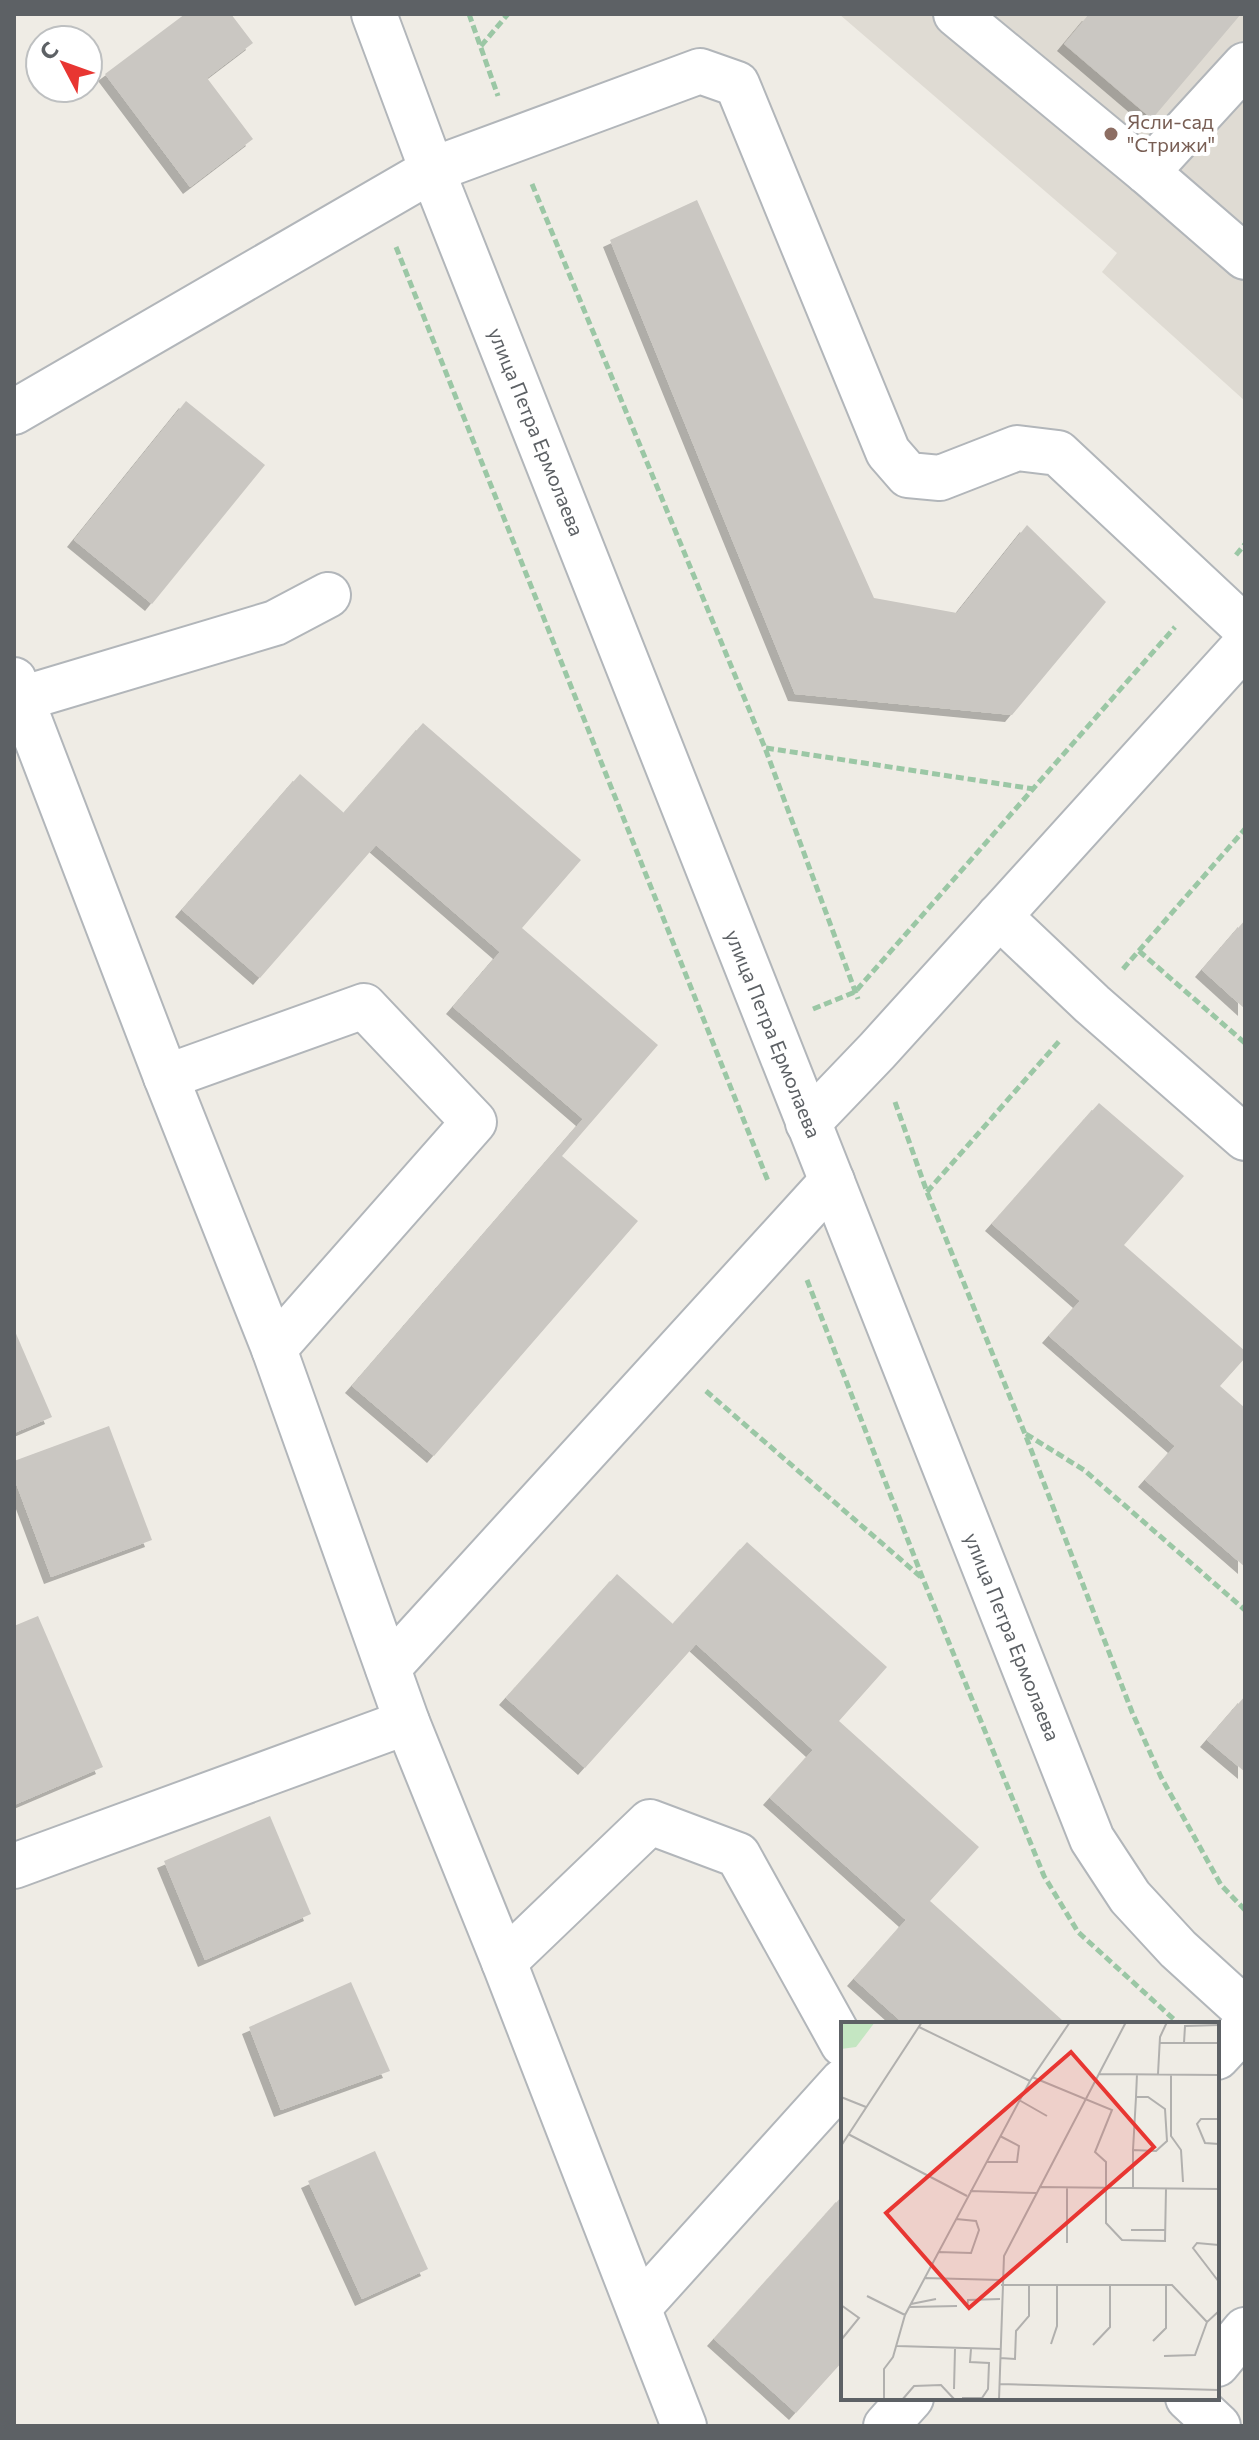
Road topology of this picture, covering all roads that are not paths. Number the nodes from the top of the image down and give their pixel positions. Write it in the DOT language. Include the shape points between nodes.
graph roads {
  1 [pos="374,14"];
  2 [pos="956,14"];
  3 [pos="1245,65"];
  4 [pos="432,170"];
  5 [pos="1147,172"];
  6 [pos="1245,257"];
  7 [pos="14,412"];
  8 [pos="328,595"];
  9 [pos="1245,628"];
  10 [pos="1245,645"];
  11 [pos="17,690"];
  12 [pos="999,916"];
  13 [pos="166,1077"];
  14 [pos="808,1123"];
  15 [pos="1245,1138"];
  16 [pos="832,1181"];
  17 [pos="274,1349"];
  18 [pos="388,1668"];
  19 [pos="407,1722"];
  20 [pos="14,1866"];
  21 [pos="504,1962"];
  22 [pos="1245,2010"];
  23 [pos="1245,2027"];
  24 [pos="841,2040"];
  25 [pos="1219,2055"];
  26 [pos="841,2083"];
  27 [pos="639,2307"];
  28 [pos="1245,2330"];
  29 [pos="1219,2362"];
  30 [pos="909,2400"];
  31 [pos="1190,2400"];
  32 [pos="684,2426"];
  33 [pos="886,2426"];
  34 [pos="1218,2426"];
  1 -- 4 [label="street, улица Петра Ермолаева"];
  2 -- 5 [label="street"];
  3 -- 5 [label="street"];
  4 -- 7 [label="street"];
  4 -- 9 [label="street" via="700,71 737,84 888,452 908,475 940,478 1017,448 1058,453"];
  4 -- 14 [label="street, улица Петра Ермолаева"];
  5 -- 6 [label="street"];
  8 -- 11 [label="street" via="275,623"];
  10 -- 12 [label="street"];
  11 -- 13 [label="street"];
  12 -- 14 [label="street"];
  12 -- 15 [label="street"];
  13 -- 17 [label="street"];
  13 -- 17 [label="street" via="364,1006 474,1122"];
  14 -- 16 [label="street, улица Петра Ермолаева"];
  16 -- 18 [label="street"];
  16 -- 22 [label="street, улица Петра Ермолаева" via="1092,1839 1130,1897"];
  17 -- 18 [label="street"];
  18 -- 19 [label="street"];
  19 -- 20 [label="street"];
  19 -- 21 [label="street"];
  21 -- 24 [label="street" via="650,1822 738,1855"];
  21 -- 27 [label="street"];
  23 -- 25 [label="street"];
  26 -- 27 [label="street"];
  27 -- 32 [label="street"];
  28 -- 29 [label="street"];
  30 -- 33 [label="street"];
  31 -- 34 [label="street"];
}
